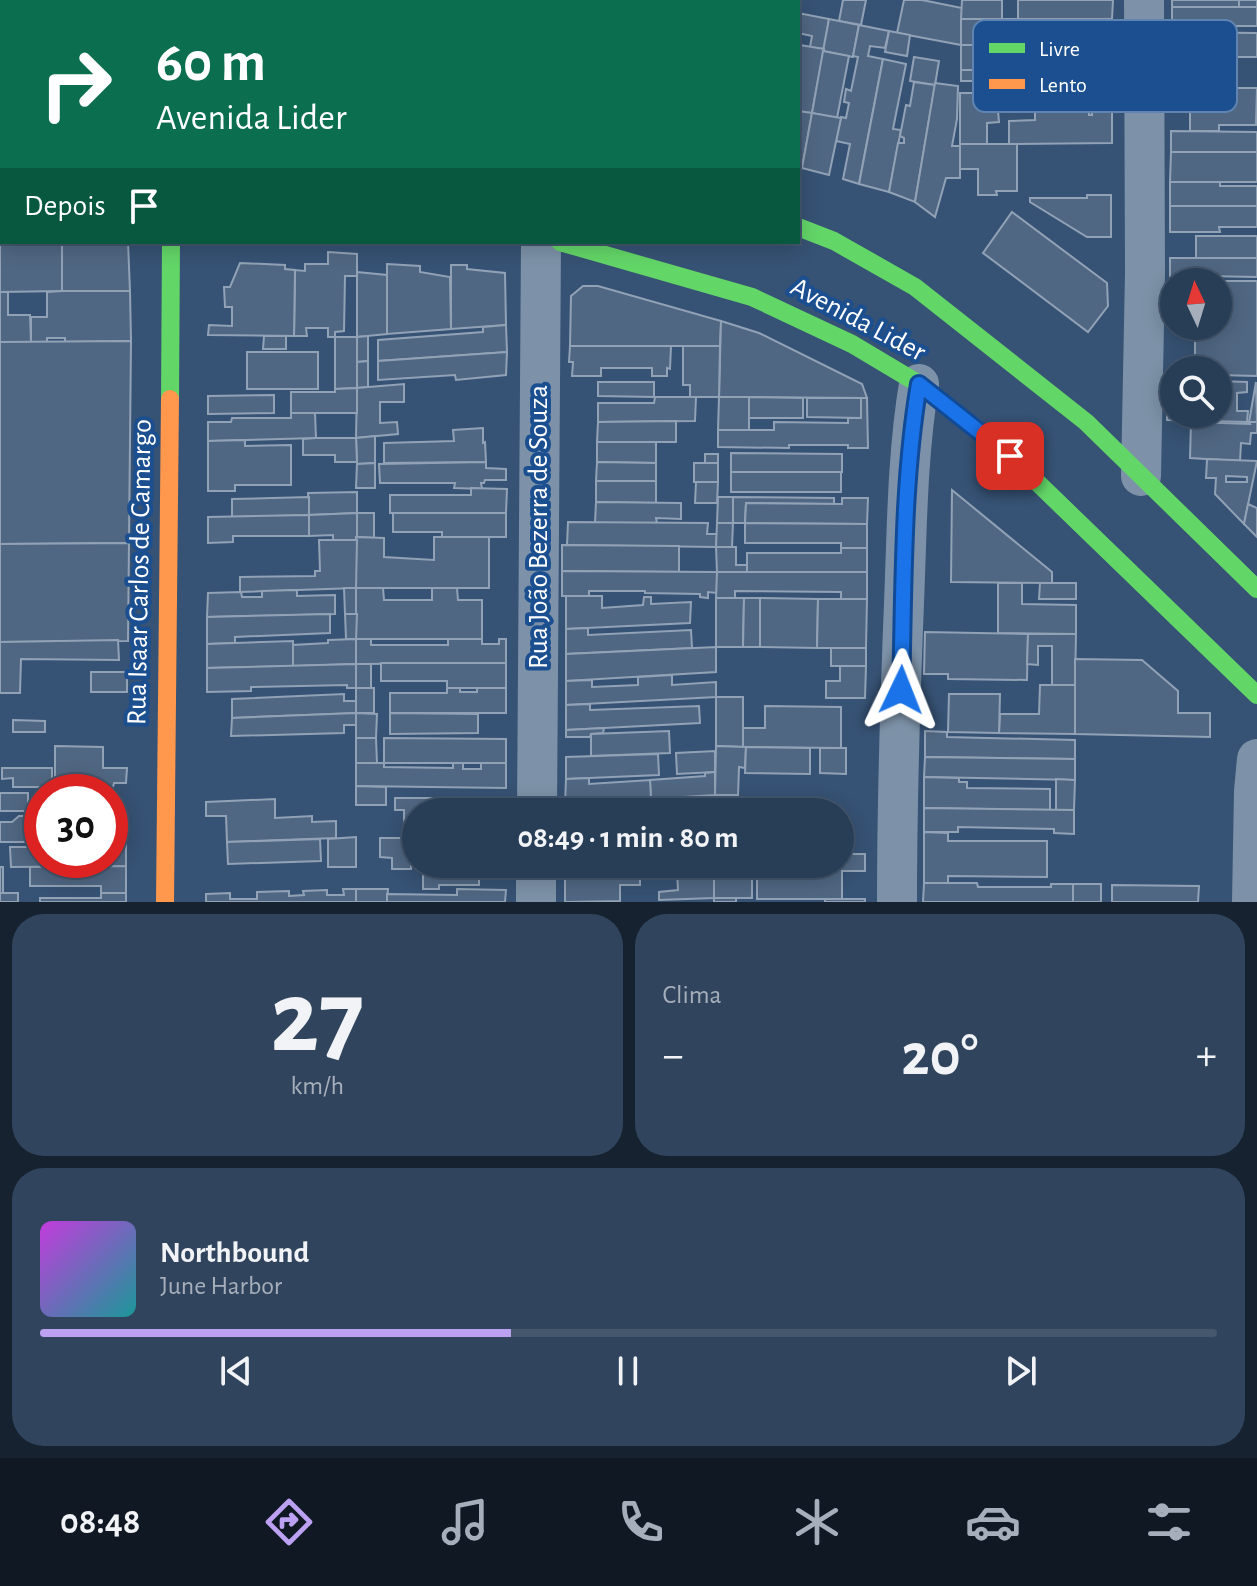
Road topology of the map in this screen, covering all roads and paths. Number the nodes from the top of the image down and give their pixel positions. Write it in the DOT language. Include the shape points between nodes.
graph roads {
  1 [pos="1144,0"];
  2 [pos="1144,20"];
  3 [pos="1144,112"];
  4 [pos="800,228"];
  5 [pos="171,244"];
  6 [pos="541,244"];
  7 [pos="570,244"];
  8 [pos="919,384"];
  9 [pos="1141,476"];
  10 [pos="1257,589"];
  11 [pos="1257,695"];
  12 [pos="1257,759"];
  13 [pos="537,798"];
  14 [pos="536,878"];
  15 [pos="165,902"];
  16 [pos="536,902"];
  17 [pos="897,902"];
  18 [pos="1252,902"];
  1 -- 2 [label="street"];
  3 -- 9 [label="street"];
  4 -- 9 [label="main road, Avenida Lider" via="915,287 1086,422"];
  5 -- 15 [label="main road, Rua Isaar Carlos de Camargo"];
  6 -- 13 [label="street, Rua João Bezerra de Souza"];
  7 -- 8 [label="main road, Avenida Lider" via="752,297 852,344"];
  8 -- 11 [label="main road, Avenida Lider" via="1010,456"];
  8 -- 17 [label="street" via="908,480"];
  9 -- 10 [label="main road, Avenida Lider"];
  12 -- 18 [label="street"];
  14 -- 16 [label="street"];
}
